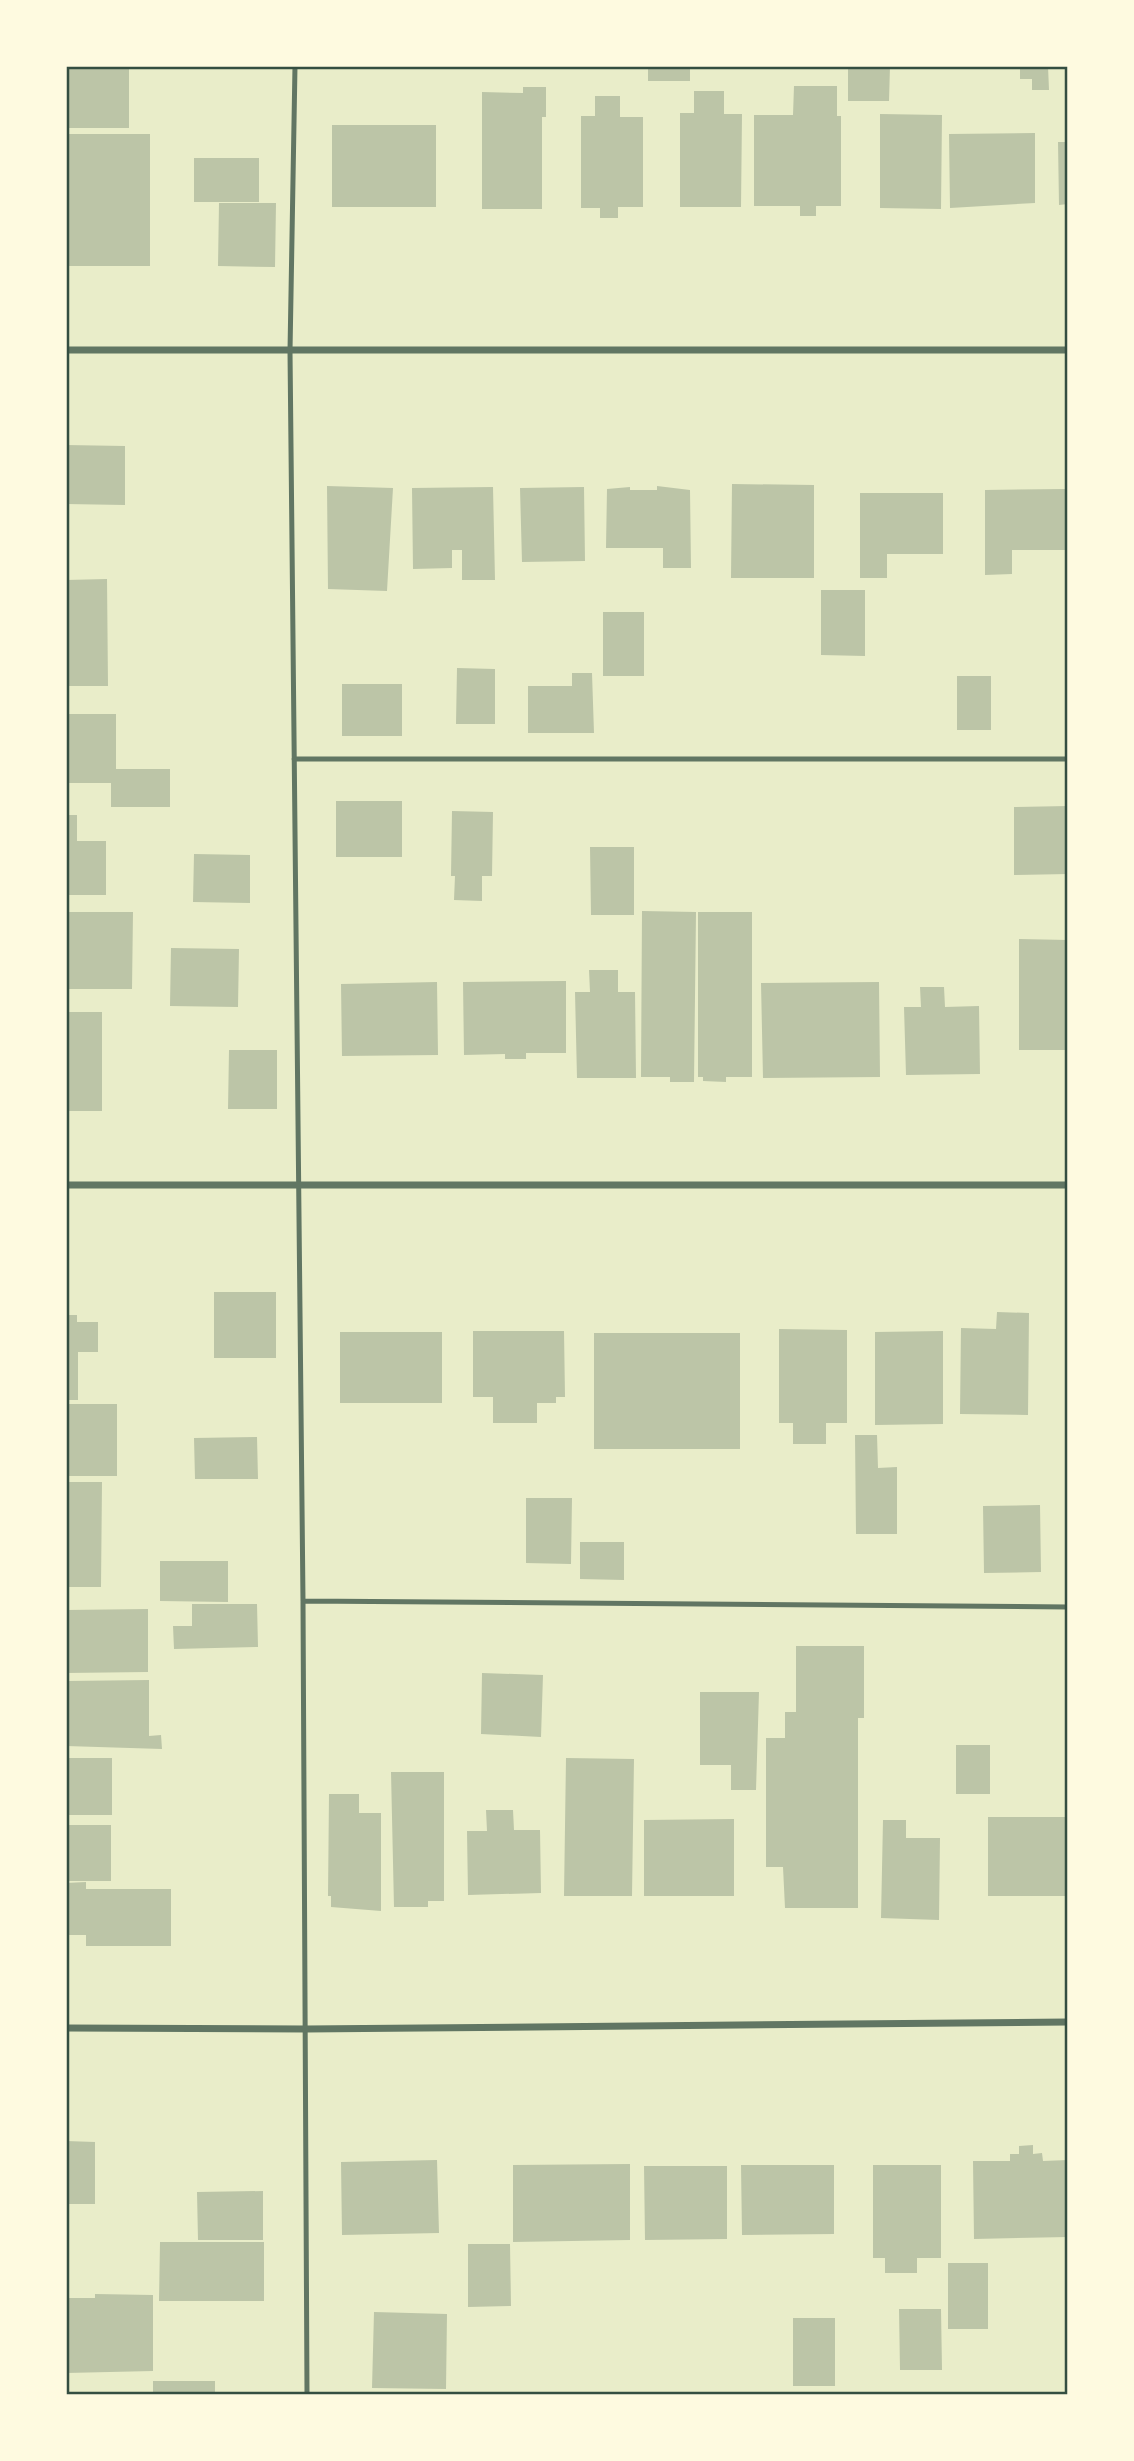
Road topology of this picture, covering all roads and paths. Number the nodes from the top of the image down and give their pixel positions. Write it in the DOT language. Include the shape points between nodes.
graph roads {
  1 [pos="295,66"];
  2 [pos="66,350"];
  3 [pos="1068,350"];
  4 [pos="290,351"];
  5 [pos="294,759"];
  6 [pos="1068,759"];
  7 [pos="66,1185"];
  8 [pos="1068,1185"];
  9 [pos="299,1187"];
  10 [pos="303,1601"];
  11 [pos="1068,1607"];
  12 [pos="1068,2022"];
  13 [pos="66,2028"];
  14 [pos="306,2029"];
  15 [pos="307,2395"];
  1 -- 4 [label="lane"];
  2 -- 4 [label="street"];
  3 -- 4 [label="street"];
  4 -- 5 [label="lane"];
  5 -- 6 [label="lane"];
  5 -- 9 [label="lane"];
  7 -- 9 [label="street"];
  8 -- 9 [label="street"];
  9 -- 10 [label="lane"];
  10 -- 11 [label="lane"];
  10 -- 14 [label="lane"];
  12 -- 14 [label="street"];
  13 -- 14 [label="street"];
  14 -- 15 [label="lane"];
}
